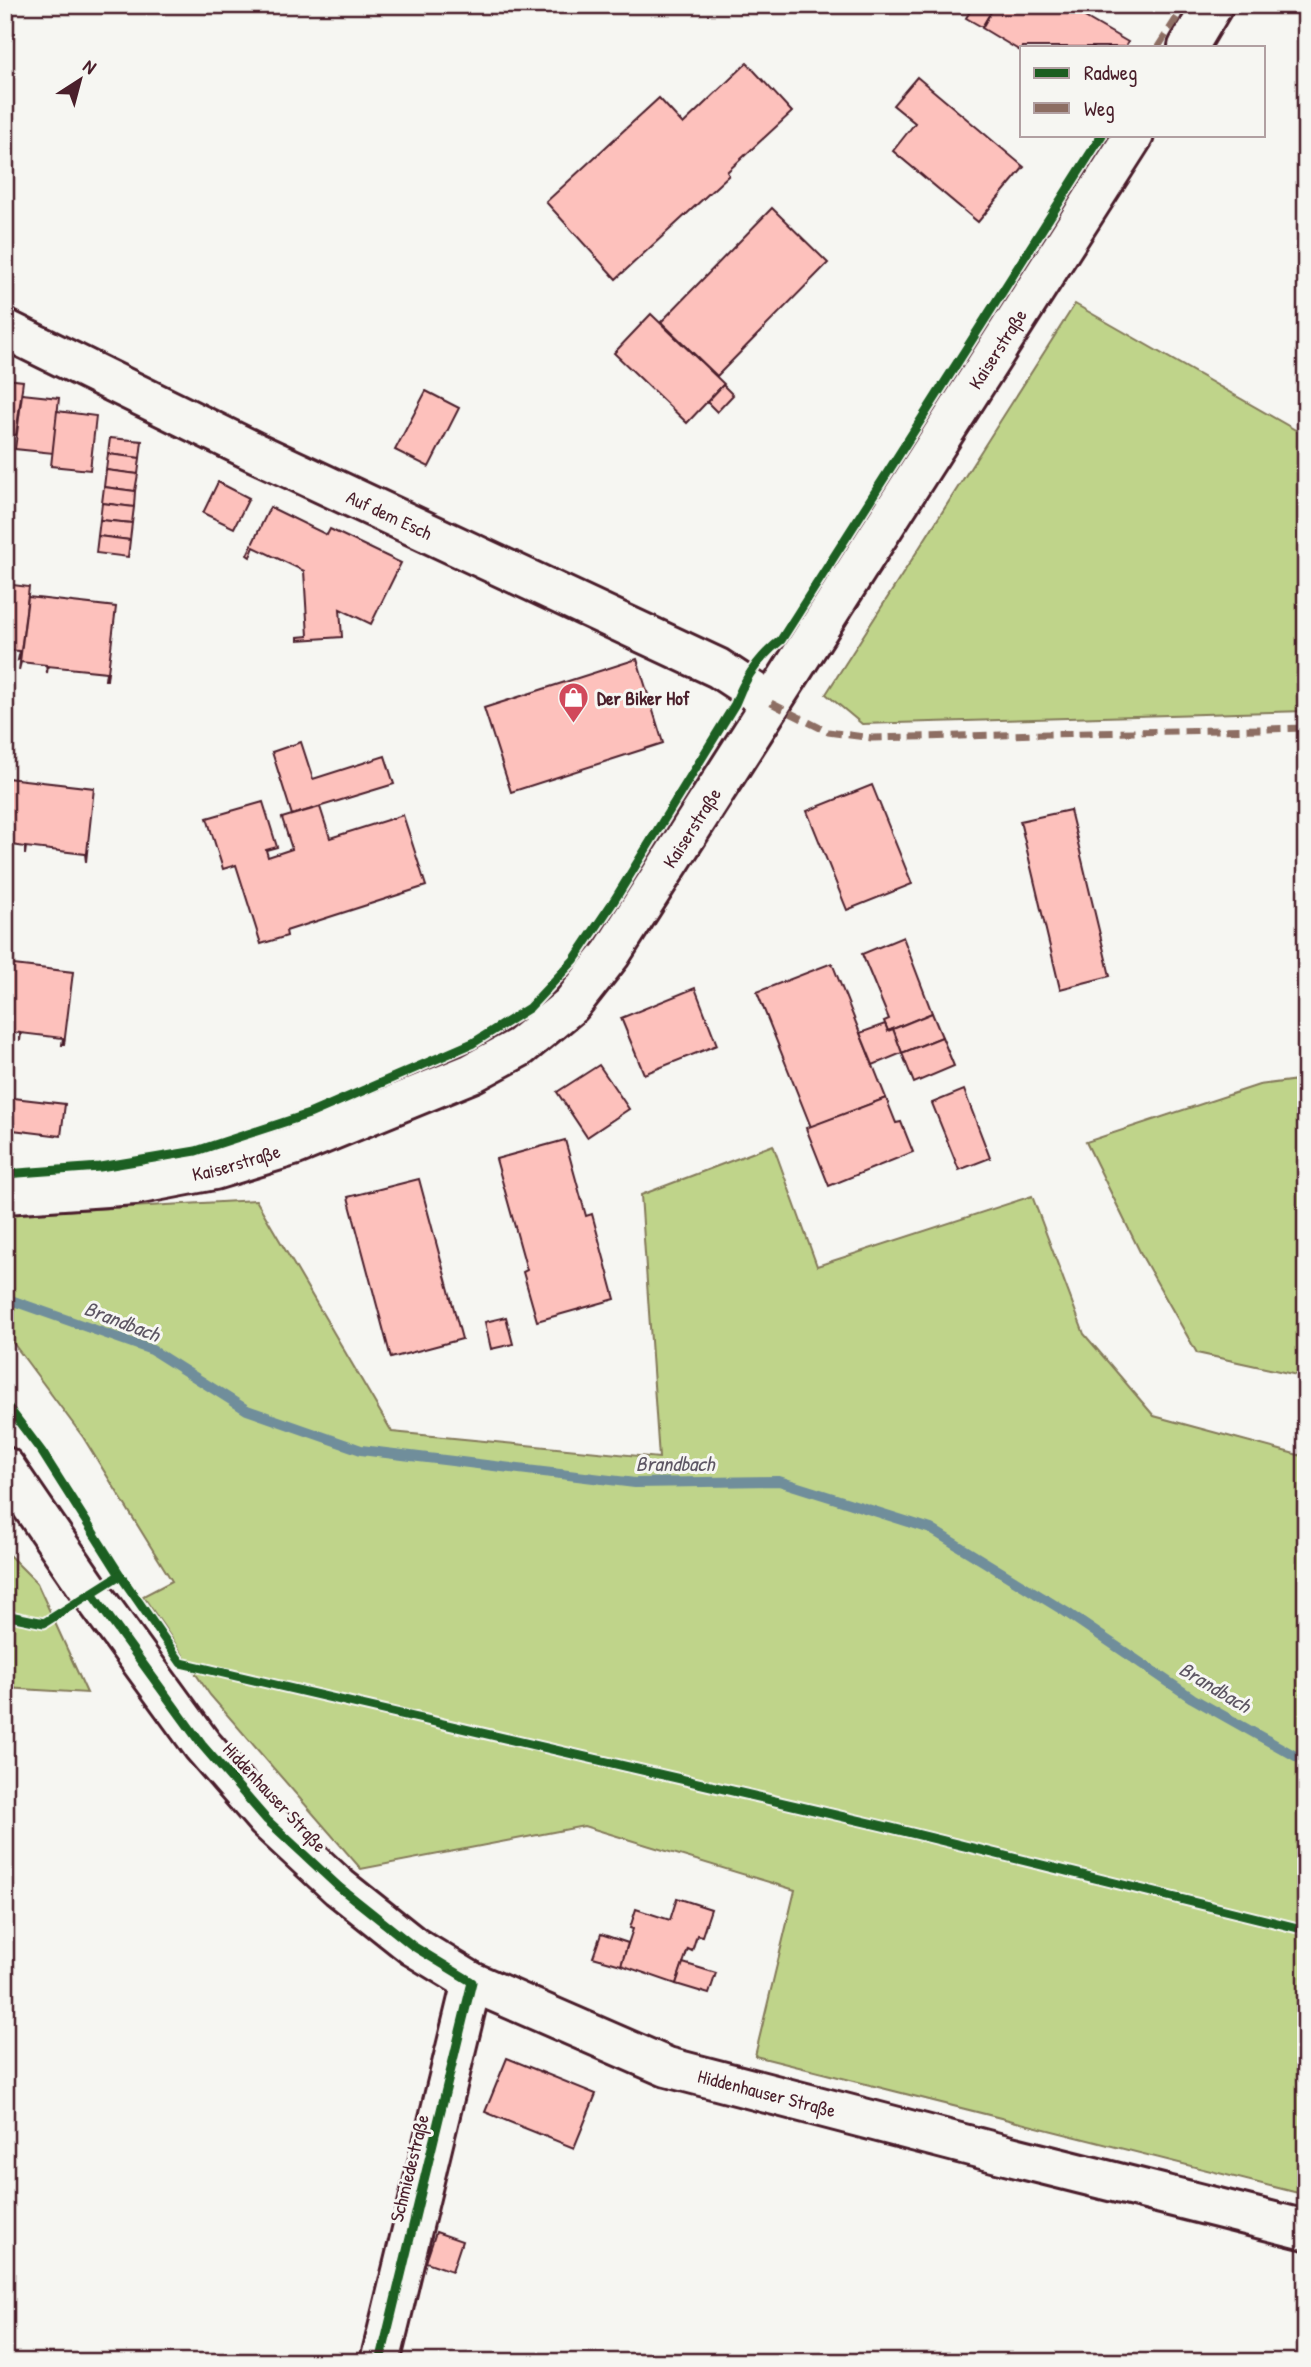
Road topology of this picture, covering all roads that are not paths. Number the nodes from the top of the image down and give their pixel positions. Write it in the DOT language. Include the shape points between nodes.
graph roads {
  1 [pos="1213,5"];
  2 [pos="1189,46"];
  3 [pos="1133,136"];
  4 [pos="5,329"];
  5 [pos="771,703"];
  6 [pos="5,1194"];
  7 [pos="5,1467"];
  8 [pos="472,1982"];
  9 [pos="1306,2230"];
  10 [pos="380,2362"];
  1 -- 2 [label="street"];
  3 -- 5 [label="street, Kaiserstraße"];
  4 -- 5 [label="street, Auf dem Esch" via="255,452 718,668"];
  5 -- 6 [label="street, Kaiserstraße" via="611,954 571,1005 520,1047 472,1073 296,1145 214,1170 135,1185"];
  7 -- 8 [label="street, Hiddenhauser Straße" via="202,1745 267,1820 360,1904 414,1946"];
  8 -- 9 [label="street, Hiddenhauser Straße" via="667,2067"];
  8 -- 10 [label="street, Schmiedestraße"];
}
